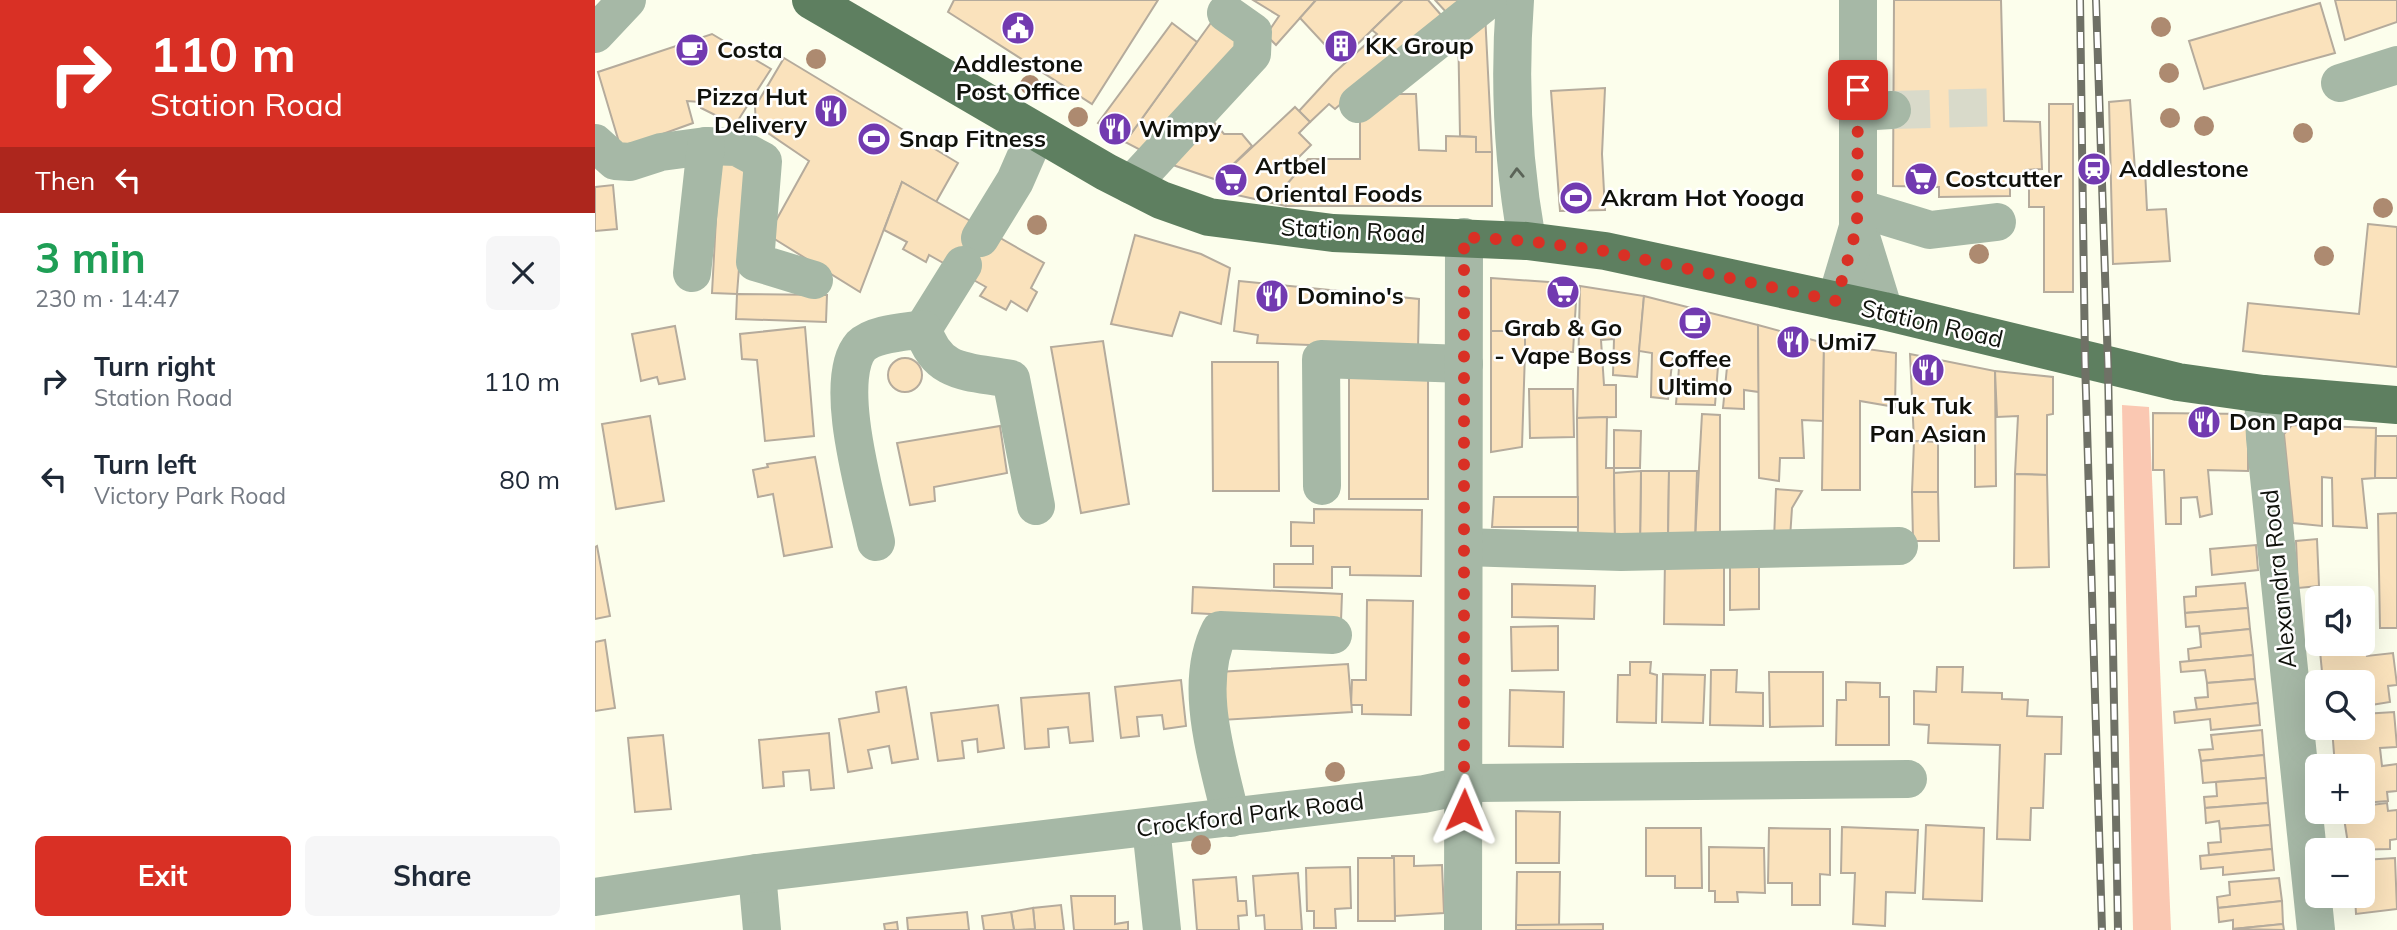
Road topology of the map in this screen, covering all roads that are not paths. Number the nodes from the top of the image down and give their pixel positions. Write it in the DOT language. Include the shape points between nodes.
graph roads {
  1 [pos="627,0"];
  2 [pos="811,0"];
  3 [pos="1488,0"];
  4 [pos="1515,0"];
  5 [pos="1858,0"];
  6 [pos="1226,13"];
  7 [pos="595,34"];
  8 [pos="2397,65"];
  9 [pos="2340,83"];
  10 [pos="1358,104"];
  11 [pos="1036,133"];
  12 [pos="595,143"];
  13 [pos="706,146"];
  14 [pos="1131,185"];
  15 [pos="1858,217"];
  16 [pos="1997,222"];
  17 [pos="1464,237"];
  18 [pos="1527,241"];
  19 [pos="692,273"];
  20 [pos="814,280"];
  21 [pos="1836,301"];
  22 [pos="1884,311"];
  23 [pos="923,329"];
  24 [pos="1464,364"];
  25 [pos="2263,394"];
  26 [pos="2397,405"];
  27 [pos="1322,486"];
  28 [pos="1035,506"];
  29 [pos="876,542"];
  30 [pos="1464,547"];
  31 [pos="1899,547"];
  32 [pos="1332,635"];
  33 [pos="1908,779"];
  34 [pos="1464,786"];
  35 [pos="1231,818"];
  36 [pos="1151,827"];
  37 [pos="757,873"];
  38 [pos="595,897"];
  39 [pos="762,930"];
  40 [pos="1162,930"];
  41 [pos="1463,930"];
  42 [pos="2316,930"];
  1 -- 7 [label="street"];
  2 -- 11 [label="main road, Station Road"];
  3 -- 10 [label="street"];
  18 -- 4 [label="street, one-way" via="1518,178 1512,39"];
  5 -- 15 [label="street" via="1875,111"];
  6 -- 14 [label="street" via="1253,32 1252,54"];
  8 -- 9 [label="street"];
  11 -- 14 [label="main road, Station Road"];
  11 -- 23 [label="street" via="1015,181"];
  12 -- 13 [label="street" via="615,161 630,163 661,152"];
  13 -- 19 [label="street"];
  13 -- 20 [label="street" via="737,147 764,161 755,262"];
  14 -- 17 [label="main road, Station Road" via="1209,217 1263,226"];
  15 -- 16 [label="street" via="1930,230"];
  15 -- 21 [label="street"];
  15 -- 22 [label="street"];
  17 -- 18 [label="main road, Station Road"];
  17 -- 24 [label="street"];
  18 -- 21 [label="main road, Station Road" via="1605,251"];
  21 -- 22 [label="main road, Station Road"];
  22 -- 25 [label="main road, Station Road" via="2178,382"];
  23 -- 28 [label="street" via="929,350 948,367 1011,379"];
  23 -- 29 [label="street" via="862,345 852,364 848,406"];
  24 -- 27 [label="street" via="1321,359"];
  24 -- 30 [label="street"];
  25 -- 26 [label="main road, Station Road"];
  25 -- 42 [label="street, Alexandra Road"];
  30 -- 31 [label="street" via="1621,552"];
  30 -- 34 [label="street"];
  32 -- 35 [label="street" via="1220,630 1210,651 1209,706"];
  33 -- 34 [label="street, Crockford Park Road"];
  34 -- 35 [label="street, Crockford Park Road"];
  34 -- 41 [label="street"];
  35 -- 36 [label="street, Crockford Park Road"];
  36 -- 37 [label="street, Crockford Park Road"];
  36 -- 40 [label="street"];
  37 -- 38 [label="street, Crockford Park Road"];
  37 -- 39 [label="street"];
}
